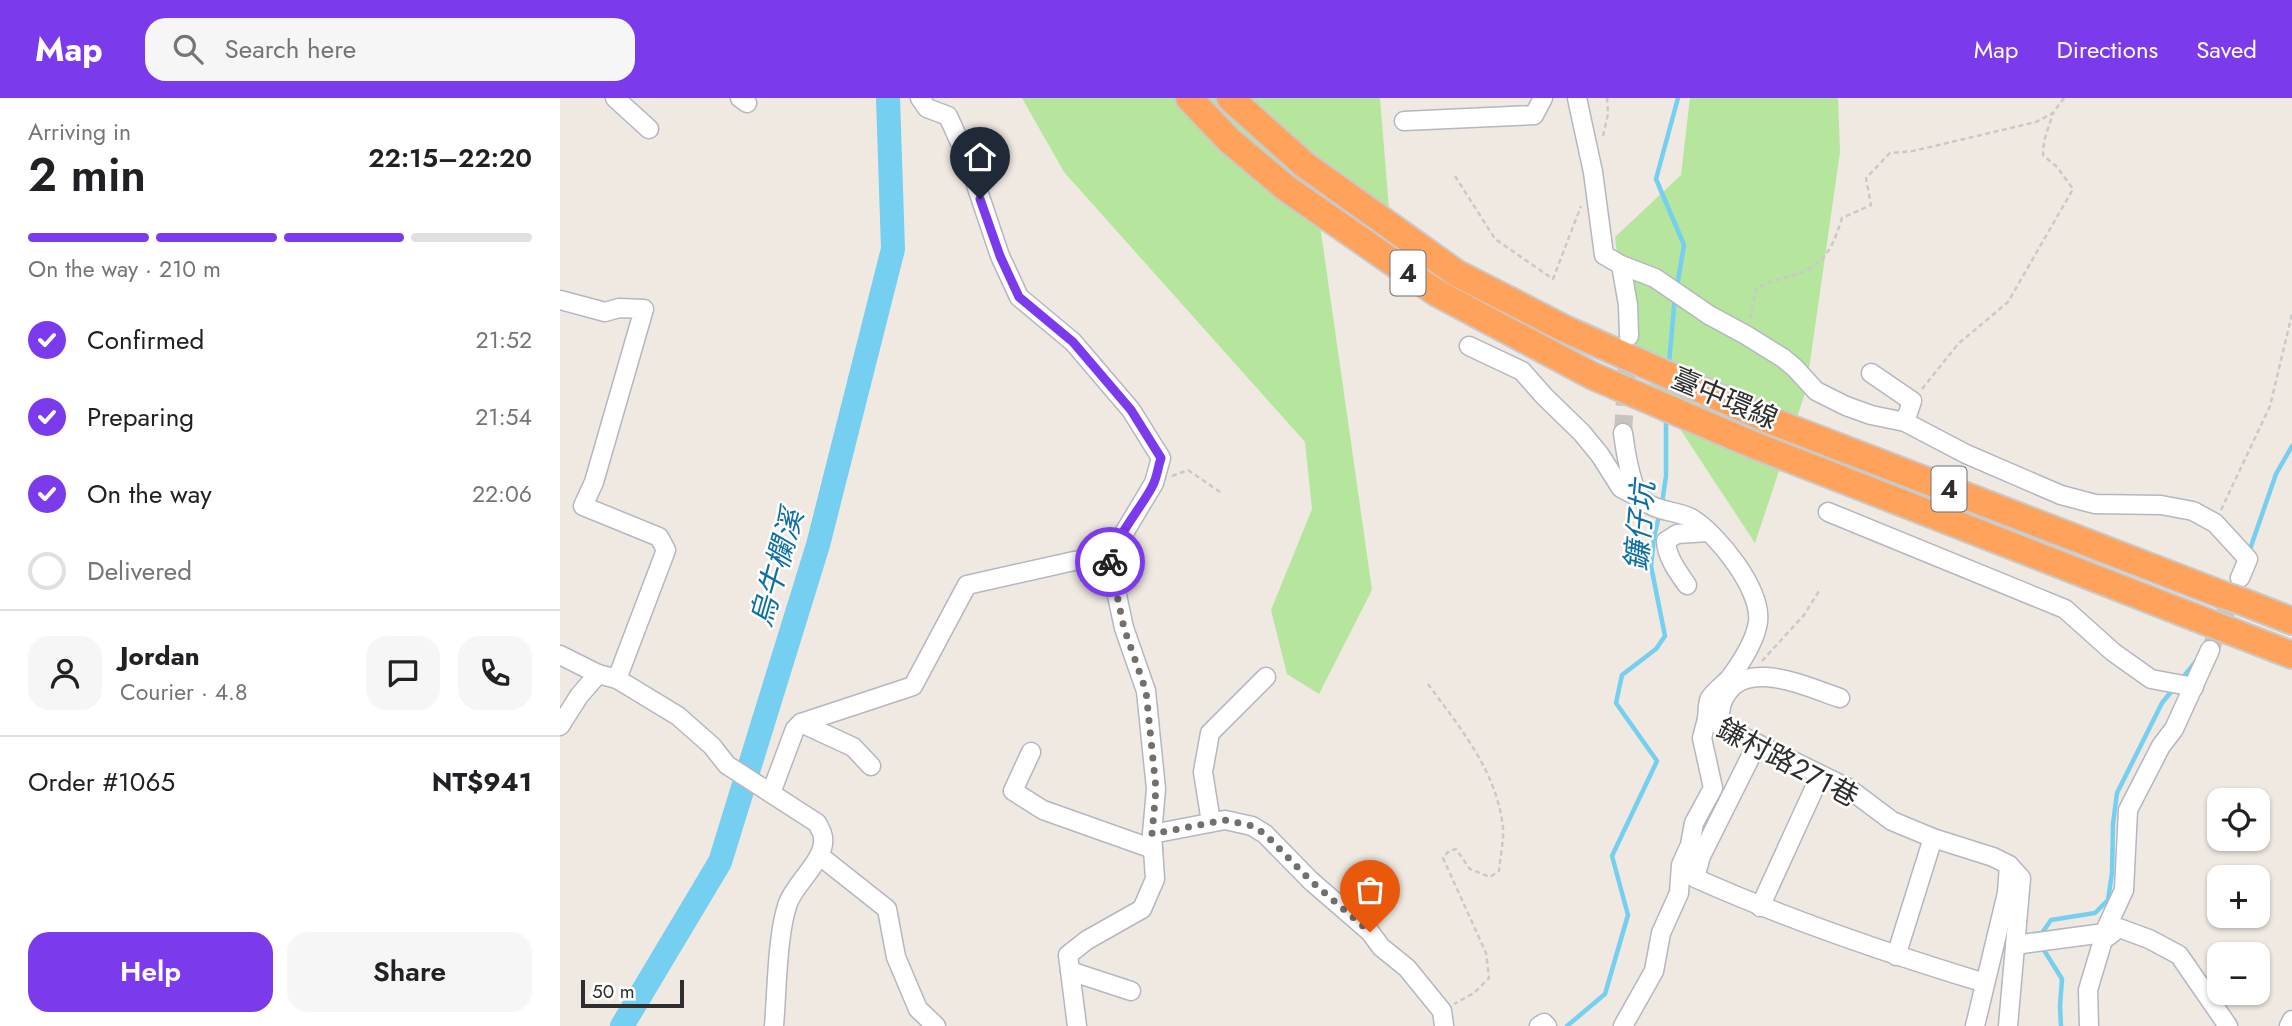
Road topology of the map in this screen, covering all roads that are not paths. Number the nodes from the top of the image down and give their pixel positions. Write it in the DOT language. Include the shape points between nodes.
graph roads {
  1 [pos="616,98"];
  2 [pos="919,98"];
  3 [pos="1189,98"];
  4 [pos="1230,98"];
  5 [pos="1543,98"];
  6 [pos="1577,98"];
  7 [pos="1404,121"];
  8 [pos="649,129"];
  9 [pos="1621,265"];
  10 [pos="560,300"];
  11 [pos="1629,336"];
  12 [pos="1469,346"];
  13 [pos="1871,373"];
  14 [pos="1905,422"];
  15 [pos="1623,433"];
  16 [pos="1640,498"];
  17 [pos="1828,512"];
  18 [pos="1708,533"];
  19 [pos="1109,558"];
  20 [pos="1687,586"];
  21 [pos="2235,592"];
  22 [pos="2292,621"];
  23 [pos="2217,635"];
  24 [pos="560,655"];
  25 [pos="2292,655"];
  26 [pos="598,674"];
  27 [pos="1265,677"];
  28 [pos="617,679"];
  29 [pos="2194,687"];
  30 [pos="1840,698"];
  31 [pos="1713,722"];
  32 [pos="801,723"];
  33 [pos="560,726"];
  34 [pos="1757,744"];
  35 [pos="1031,752"];
  36 [pos="871,766"];
  37 [pos="1820,776"];
  38 [pos="765,788"];
  39 [pos="1212,822"];
  40 [pos="1933,838"];
  41 [pos="1152,841"];
  42 [pos="820,856"];
  43 [pos="2009,865"];
  44 [pos="1760,907"];
  45 [pos="2103,940"];
  46 [pos="2030,942"];
  47 [pos="1896,956"];
  48 [pos="1070,971"];
  49 [pos="1985,983"];
  50 [pos="1131,991"];
  51 [pos="1443,1018"];
  52 [pos="2292,1020"];
  53 [pos="774,1026"];
  54 [pos="936,1026"];
  55 [pos="1077,1026"];
  56 [pos="1539,1026"];
  57 [pos="1547,1026"];
  58 [pos="1623,1026"];
  59 [pos="1975,1026"];
  60 [pos="2008,1026"];
  61 [pos="2090,1026"];
  62 [pos="2228,1026"];
  63 [pos="2289,1026"];
  1 -- 8 [label="street"];
  2 -- 19 [label="street" via="948,116 1019,297 1073,342 1131,410 1161,458 1154,483"];
  3 -- 23 [label="highway, 臺中環線 / 4" via="1229,140 1286,188 1437,293 1593,376"];
  4 -- 21 [label="highway, 臺中環線 / 4" via="1305,165 1456,273 1564,329 1769,420"];
  5 -- 7 [label="street" via="1534,116"];
  6 -- 9 [label="street" via="1604,255"];
  9 -- 11 [label="street"];
  9 -- 14 [label="street" via="1655,278 1746,335 1795,368 1816,391 1871,415"];
  10 -- 28 [label="street" via="605,312 643,309 594,482 583,506 659,537 666,550"];
  12 -- 16 [label="street, 鎌村路271巷" via="1522,370 1582,433 1621,488"];
  13 -- 14 [label="street" via="1912,401"];
  14 -- 21 [label="street" via="1965,454 2061,495 2095,504 2161,505 2193,511 2215,523 2248,559"];
  15 -- 16 [label="street"];
  16 -- 18 [label="street, 鎌村路271巷" via="1690,518"];
  17 -- 29 [label="street" via="2065,609 2151,680"];
  18 -- 20 [label="street" via="1677,534 1666,541 1675,569"];
  18 -- 31 [label="street, 鎌村路271巷" via="1756,598 1758,622 1748,648 1709,699"];
  19 -- 32 [label="street" via="1074,561 967,585 913,686"];
  19 -- 41 [label="street" via="1124,628 1146,691 1156,789"];
  21 -- 22 [label="highway, 臺中環線 / 4"];
  23 -- 25 [label="highway, 臺中環線 / 4"];
  23 -- 29 [label="street"];
  24 -- 26 [label="street"];
  26 -- 28 [label="street"];
  26 -- 33 [label="street"];
  27 -- 39 [label="street" via="1210,733 1203,772"];
  28 -- 38 [label="street" via="678,716 727,765"];
  29 -- 46 [label="street" via="2128,810 2124,890 2104,933"];
  30 -- 31 [label="street" via="1778,678 1749,677 1734,684"];
  31 -- 34 [label="street, 鎌村路271巷"];
  31 -- 58 [label="street" via="1702,738 1713,788 1693,823 1681,865 1679,893 1661,933 1654,971"];
  32 -- 36 [label="street" via="853,747"];
  32 -- 38 [label="street"];
  34 -- 37 [label="street, 鎌村路271巷"];
  34 -- 44 [label="street" via="1701,856 1695,878"];
  35 -- 41 [label="street" via="1013,791 1042,810"];
  37 -- 40 [label="street, 鎌村路271巷" via="1848,788 1892,821"];
  37 -- 44 [label="street"];
  38 -- 42 [label="street" via="817,822 824,838"];
  39 -- 41 [label="street"];
  39 -- 51 [label="street" via="1252,826 1265,834 1407,968"];
  40 -- 43 [label="street, 鎌村路271巷"];
  40 -- 47 [label="street"];
  41 -- 48 [label="street" via="1155,879 1142,909 1077,947 1068,955"];
  42 -- 53 [label="street" via="800,881 783,920"];
  42 -- 54 [label="street" via="887,909 896,957 918,1009"];
  43 -- 46 [label="street" via="2021,878"];
  43 -- 49 [label="street" via="2007,893"];
  44 -- 47 [label="street"];
  45 -- 46 [label="street"];
  45 -- 61 [label="street" via="2088,990"];
  45 -- 62 [label="street" via="2119,929 2179,955"];
  46 -- 60 [label="street"];
  47 -- 49 [label="street"];
  48 -- 50 [label="street"];
  48 -- 55 [label="street"];
  49 -- 59 [label="street"];
  52 -- 63 [label="street"];
  56 -- 57 [label="street"];
}
